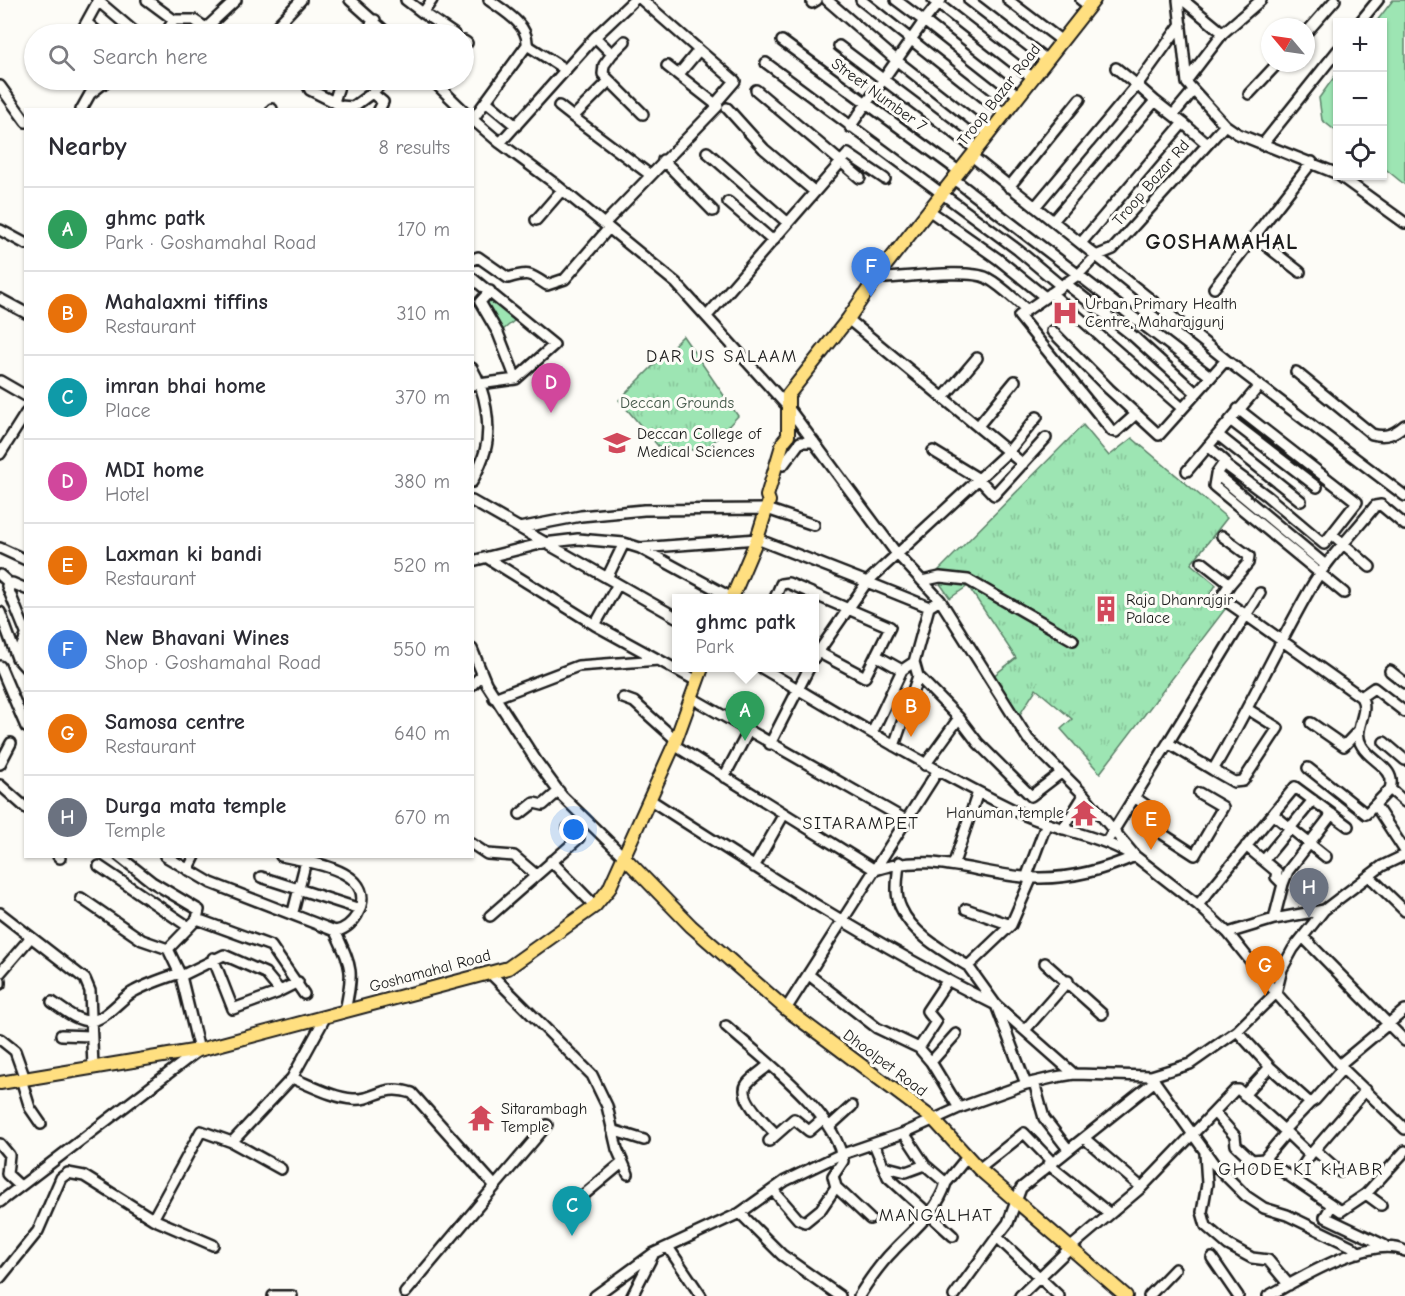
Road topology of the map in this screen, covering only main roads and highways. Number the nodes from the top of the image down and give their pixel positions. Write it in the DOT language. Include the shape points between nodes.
graph roads {
  1 [pos="1088,2"];
  2 [pos="788,436"];
  3 [pos="768,505"];
  4 [pos="734,594"];
  5 [pos="700,672"];
  6 [pos="625,858"];
  7 [pos="0,1083"];
  8 [pos="1125,1296"];
  1 -- 2 [label="main road, Troop Bazar Road" via="788,395"];
  2 -- 3 [label="main road" via="767,496"];
  2 -- 3 [label="main road" via="790,443 774,498"];
  3 -- 4 [label="main road"];
  5 -- 6 [label="main road, Goshamahal Road"];
  6 -- 7 [label="main road, Goshamahal Road" via="595,906 508,968 199,1050"];
  6 -- 8 [label="main road, Dhoolpet Road" via="691,926 786,1009 933,1119 979,1169"];
}
